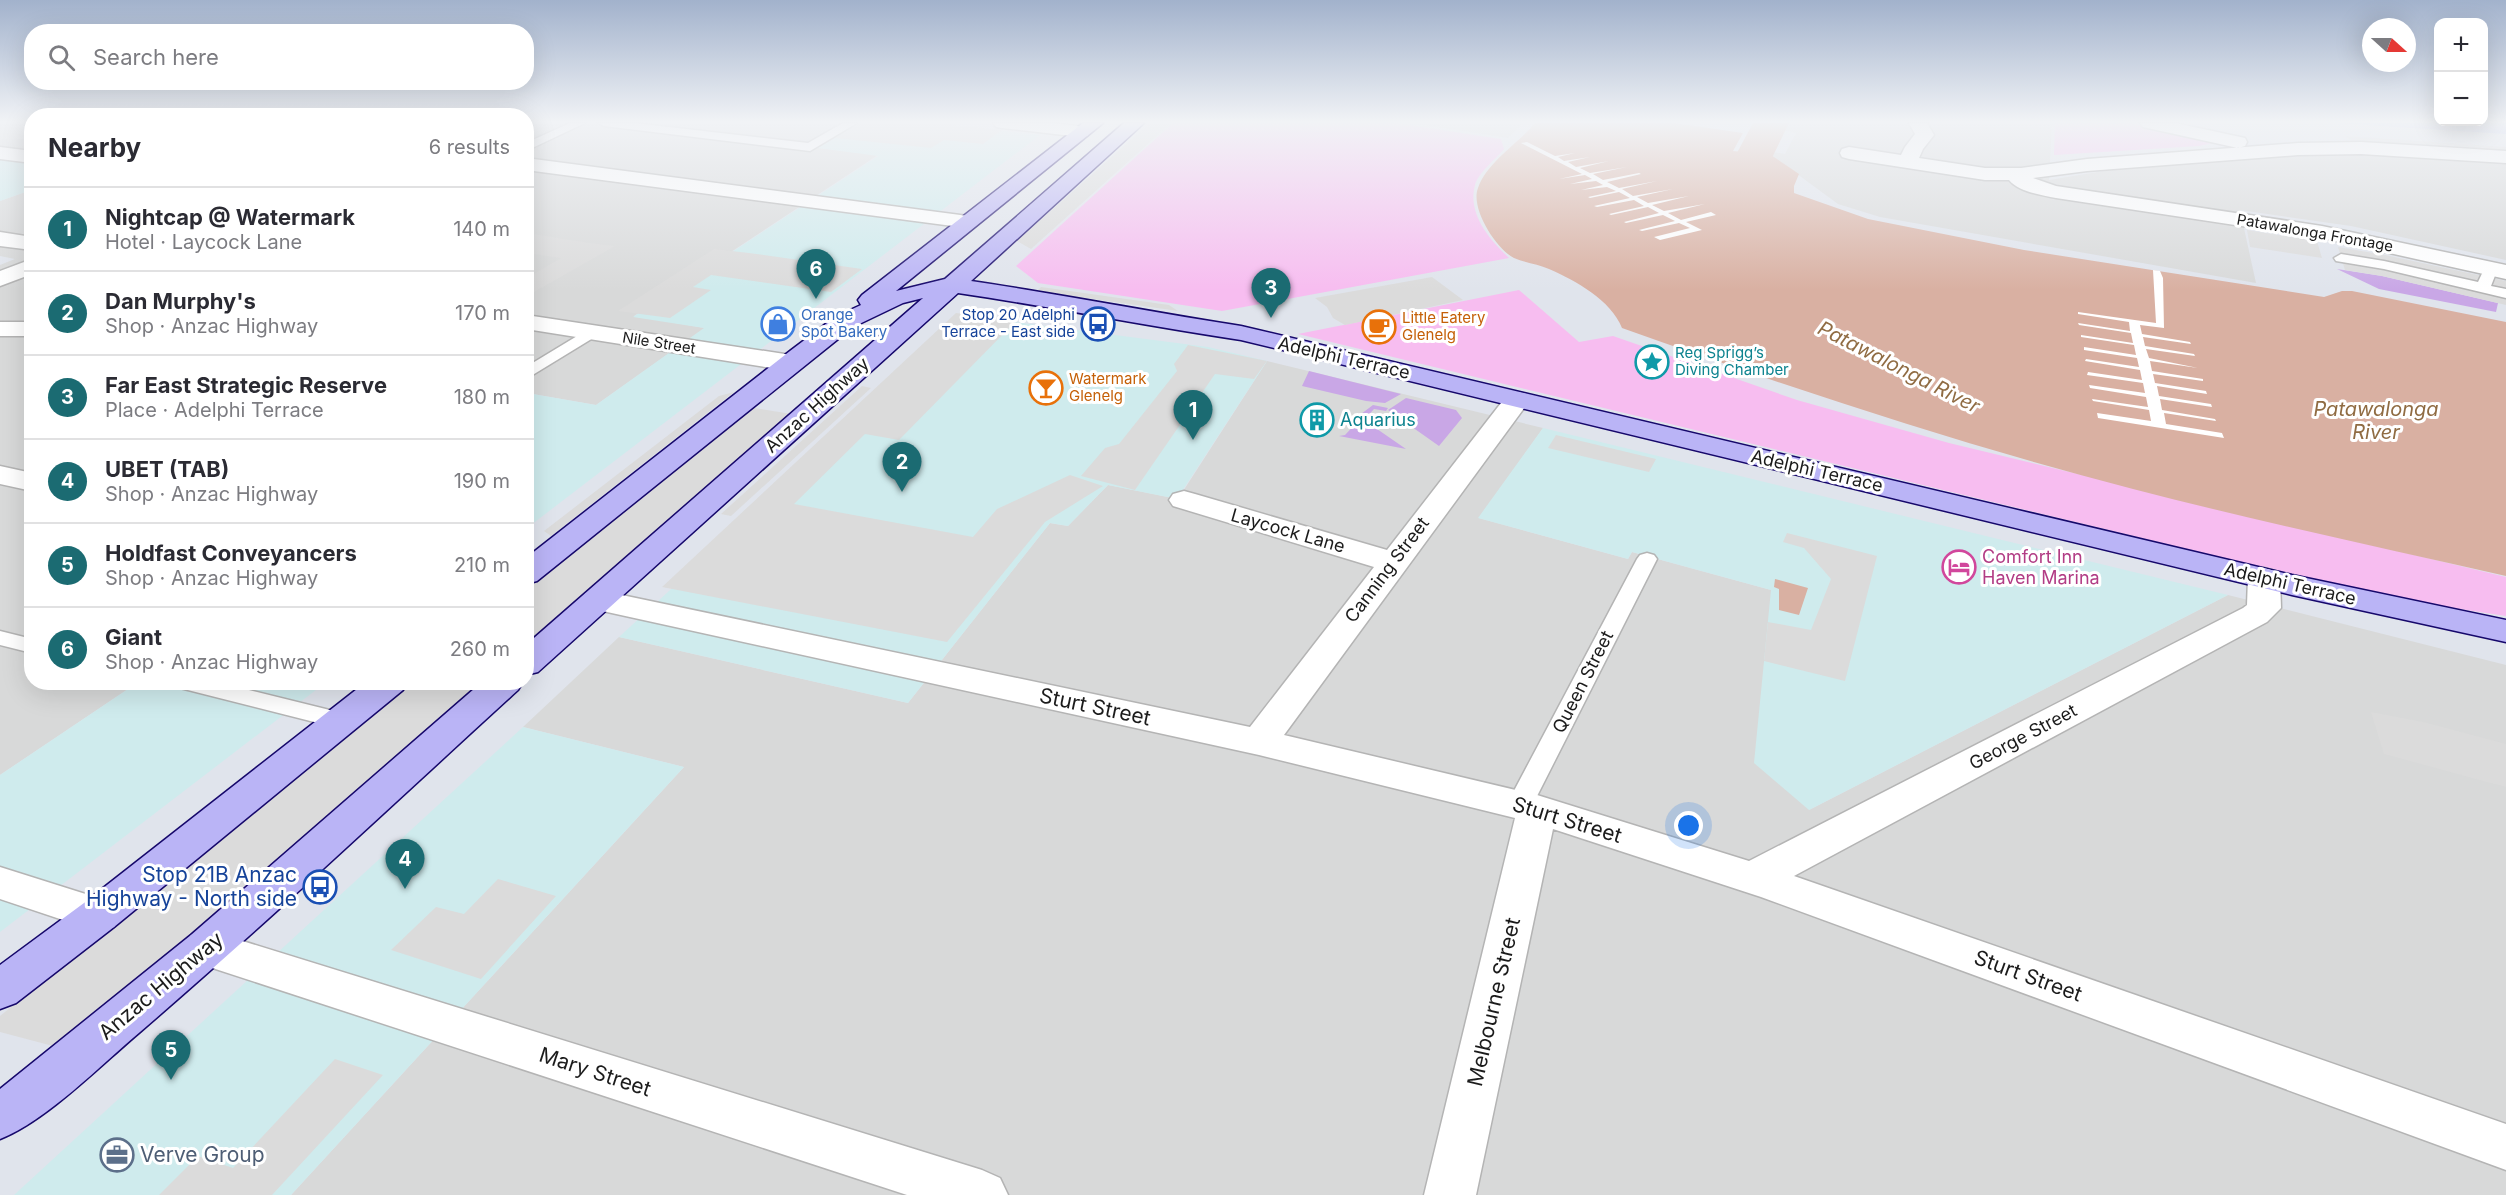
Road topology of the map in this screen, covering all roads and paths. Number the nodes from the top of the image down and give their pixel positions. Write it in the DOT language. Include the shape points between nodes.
graph roads {
  1 [pos="625,179"];
  2 [pos="1022,179"];
  3 [pos="1072,179"];
  4 [pos="1999,179"];
  5 [pos="2023,179"];
  6 [pos="960,229"];
  7 [pos="1008,235"];
  8 [pos="0,239"];
  9 [pos="24,243"];
  10 [pos="2341,258"];
  11 [pos="24,269"];
  12 [pos="2493,276"];
  13 [pos="0,279"];
  14 [pos="939,291"];
  15 [pos="1000,292"];
  16 [pos="2506,294"];
  17 [pos="1128,316"];
  18 [pos="534,323"];
  19 [pos="0,329"];
  20 [pos="24,329"];
  21 [pos="592,332"];
  22 [pos="871,356"];
  23 [pos="795,360"];
  24 [pos="534,369"];
  25 [pos="1517,399"];
  26 [pos="0,475"];
  27 [pos="24,480"];
  28 [pos="1184,500"];
  29 [pos="1647,559"];
  30 [pos="1393,562"];
  31 [pos="534,568"];
  32 [pos="2264,578"];
  33 [pos="598,600"];
  34 [pos="2506,631"];
  35 [pos="0,638"];
  36 [pos="24,644"];
  37 [pos="534,657"];
  38 [pos="216,690"];
  39 [pos="380,690"];
  40 [pos="497,690"];
  41 [pos="342,721"];
  42 [pos="1259,742"];
  43 [pos="1528,807"];
  44 [pos="1753,878"];
  45 [pos="0,883"];
  46 [pos="99,915"];
  47 [pos="207,948"];
  48 [pos="0,990"];
  49 [pos="0,1117"];
  50 [pos="2506,1147"];
  51 [pos="982,1195"];
  52 [pos="1450,1195"];
  1 -- 6 [label="street"];
  2 -- 6 [label="street"];
  3 -- 7 [label="street, Anzac Highway"];
  4 -- 5 [label="street"];
  5 -- 12 [label="street, Patawalonga Frontage" via="2056,192 2322,232"];
  6 -- 14 [label="street" via="930,256 922,275"];
  6 -- 23 [label="street"];
  7 -- 14 [label="street, Anzac Highway"];
  7 -- 15 [label="street" via="995,285"];
  8 -- 9 [label="street"];
  10 -- 12 [label="lane"];
  11 -- 13 [label="street"];
  12 -- 16 [label="lane"];
  14 -- 15 [label="street, Adelphi Terrace"];
  14 -- 17 [label="street, Adelphi Terrace" via="1065,313"];
  14 -- 22 [label="street, Anzac Highway"];
  14 -- 23 [label="street" via="895,298 844,321"];
  15 -- 17 [label="street, Adelphi Terrace"];
  17 -- 25 [label="street, Adelphi Terrace" via="1241,333"];
  18 -- 21 [label="street, Nile Street"];
  19 -- 20 [label="street"];
  21 -- 23 [label="street, Nile Street"];
  21 -- 24 [label="lane"];
  22 -- 23 [label="street" via="827,349 814,350"];
  22 -- 33 [label="street, Anzac Highway"];
  23 -- 31 [label="street"];
  25 -- 30 [label="street, Canning Street"];
  25 -- 32 [label="street, Adelphi Terrace"];
  26 -- 27 [label="street"];
  28 -- 30 [label="street, Laycock Lane"];
  29 -- 43 [label="lane, Queen Street"];
  30 -- 42 [label="street, Canning Street"];
  32 -- 34 [label="street, Adelphi Terrace"];
  32 -- 44 [label="street, George Street" via="2264,608 2255,615"];
  33 -- 37 [label="street, Anzac Highway"];
  33 -- 42 [label="street, Sturt Street"];
  35 -- 36 [label="lane"];
  38 -- 41 [label="lane"];
  39 -- 41 [label="street"];
  40 -- 47 [label="street, Anzac Highway"];
  41 -- 46 [label="street"];
  42 -- 43 [label="street, Sturt Street"];
  43 -- 44 [label="street, Sturt Street"];
  43 -- 52 [label="street, Melbourne Street"];
  44 -- 50 [label="street, Sturt Street"];
  45 -- 46 [label="street"];
  46 -- 48 [label="street"];
  47 -- 49 [label="street, Anzac Highway"];
  47 -- 51 [label="street, Mary Street"];
}
